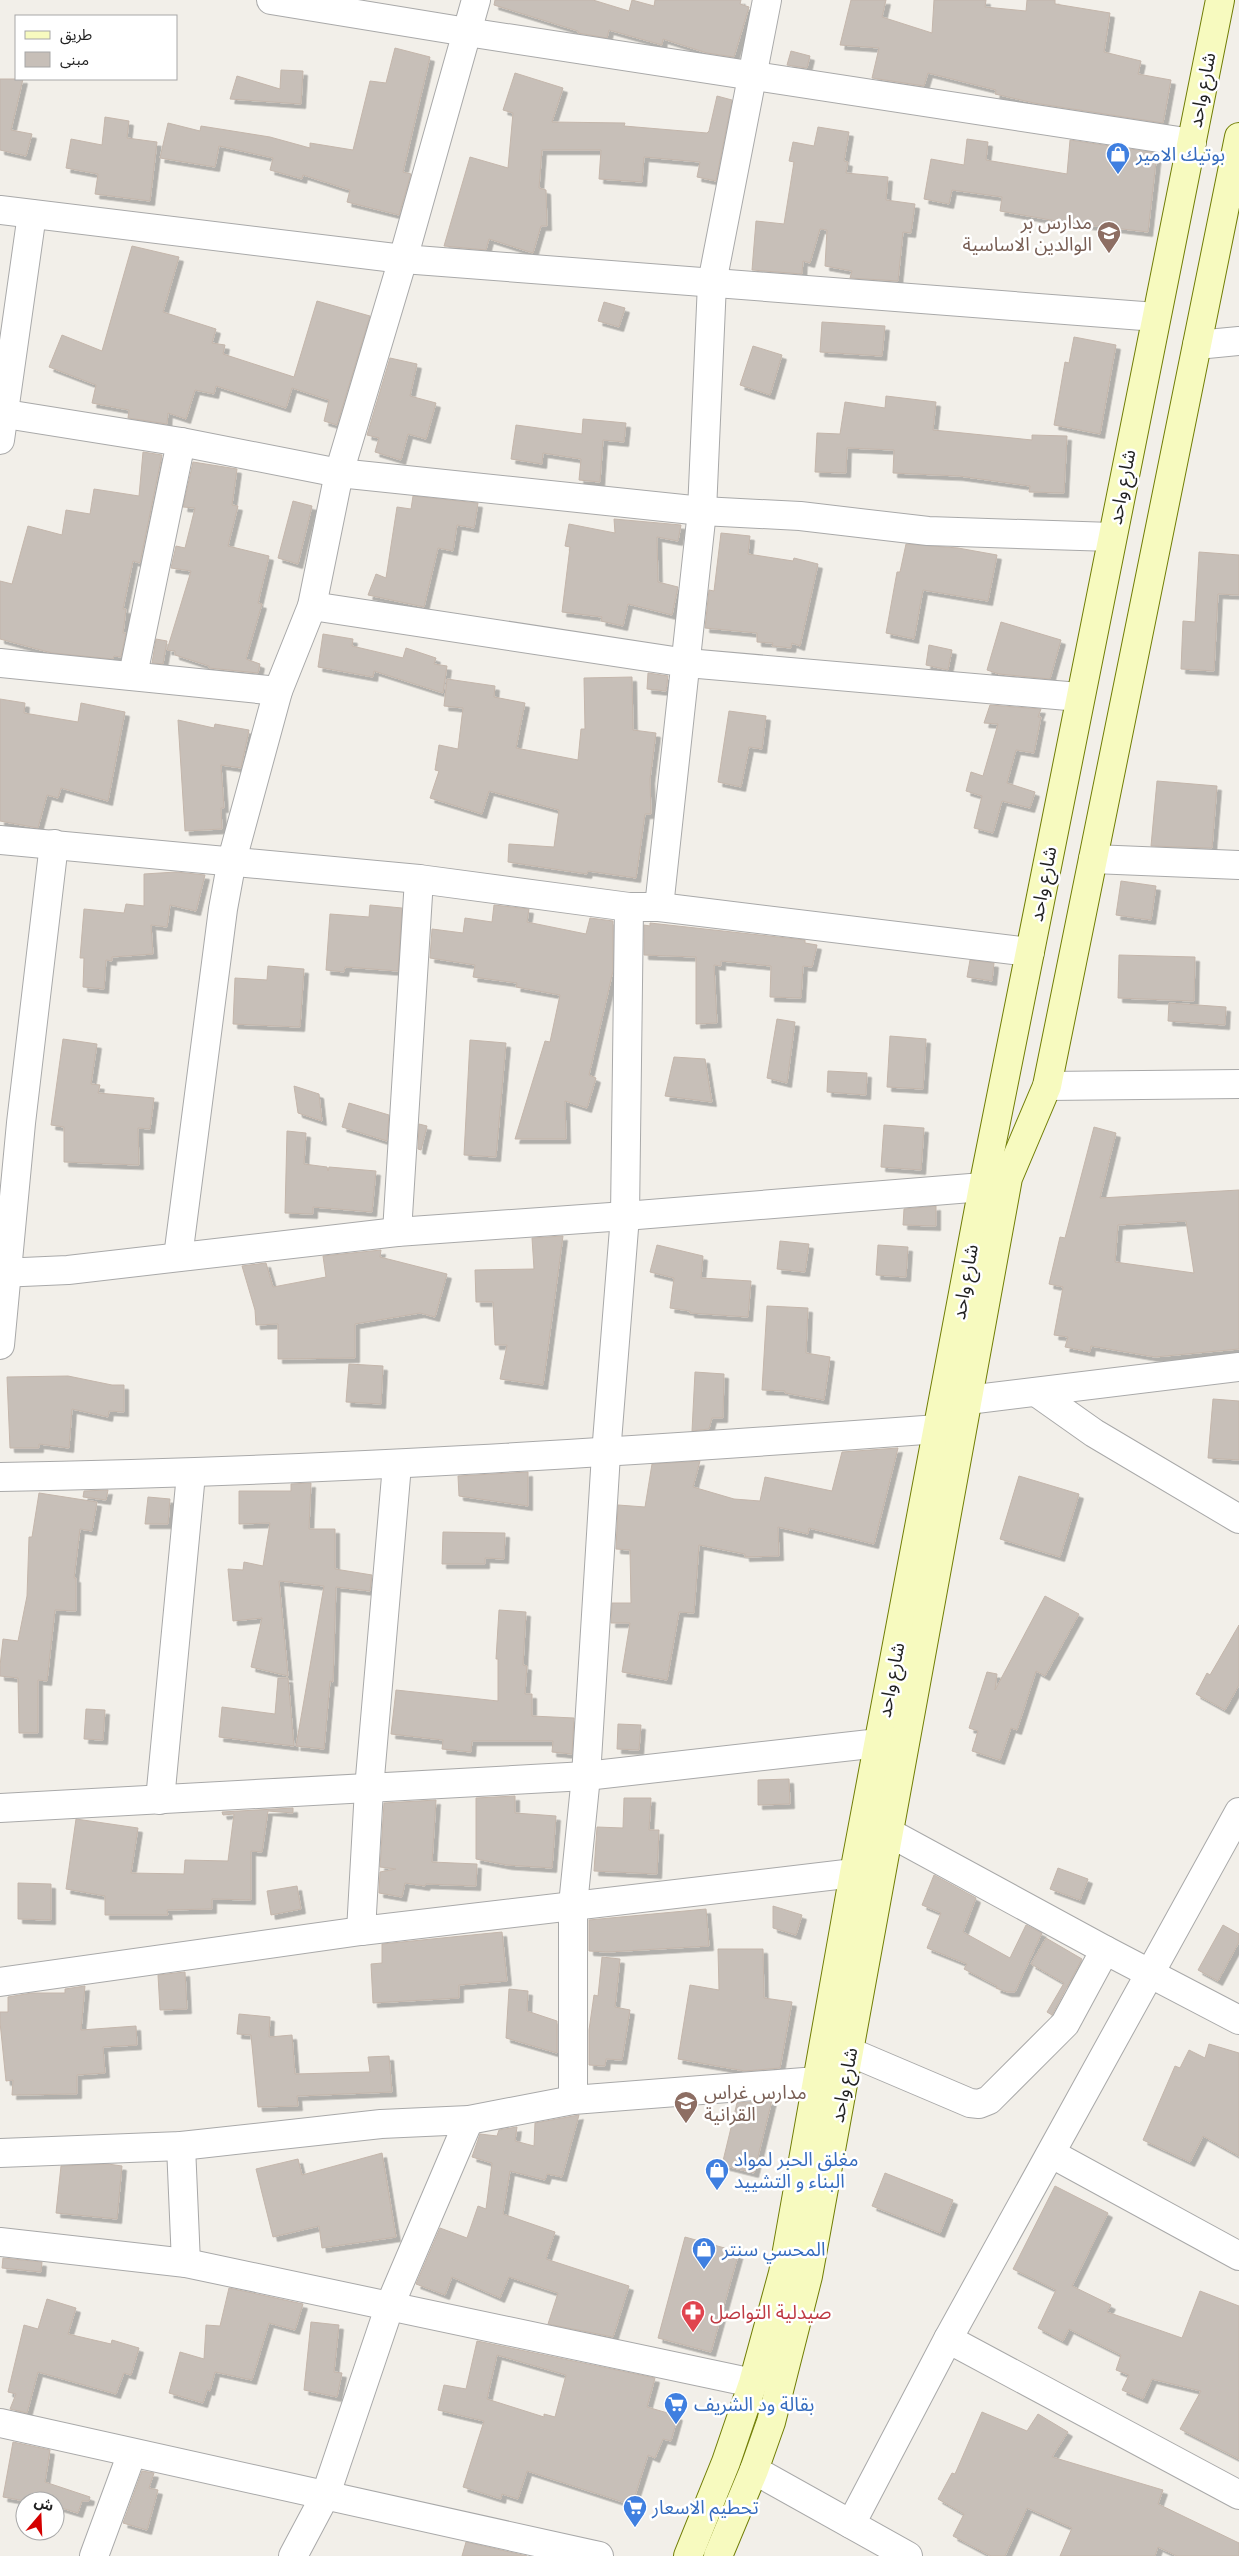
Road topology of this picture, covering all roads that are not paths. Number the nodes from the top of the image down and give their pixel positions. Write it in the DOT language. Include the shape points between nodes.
graph roads {
  1 [pos="271,0"];
  2 [pos="476,0"];
  3 [pos="766,0"];
  4 [pos="1220,0"];
  5 [pos="338,5"];
  6 [pos="467,32"];
  7 [pos="752,75"];
  8 [pos="1239,137"];
  9 [pos="1192,143"];
  10 [pos="0,210"];
  11 [pos="32,214"];
  12 [pos="403,259"];
  13 [pos="712,283"];
  14 [pos="1156,317"];
  15 [pos="1239,341"];
  16 [pos="1197,345"];
  17 [pos="1,422"];
  18 [pos="181,442"];
  19 [pos="339,474"];
  20 [pos="702,511"];
  21 [pos="1112,537"];
  22 [pos="312,606"];
  23 [pos="0,663"];
  24 [pos="687,663"];
  25 [pos="133,675"];
  26 [pos="278,692"];
  27 [pos="1079,697"];
  28 [pos="0,840"];
  29 [pos="54,844"];
  30 [pos="1093,859"];
  31 [pos="232,860"];
  32 [pos="1239,865"];
  33 [pos="419,879"];
  34 [pos="629,907"];
  35 [pos="659,907"];
  36 [pos="1030,952"];
  37 [pos="1239,1084"];
  38 [pos="1047,1086"];
  39 [pos="11,1121"];
  40 [pos="983,1187"];
  41 [pos="625,1216"];
  42 [pos="397,1232"];
  43 [pos="178,1257"];
  44 [pos="3,1273"];
  45 [pos="0,1345"];
  46 [pos="1239,1367"];
  47 [pos="1036,1392"];
  48 [pos="968,1400"];
  49 [pos="938,1430"];
  50 [pos="606,1454"];
  51 [pos="397,1465"];
  52 [pos="192,1474"];
  53 [pos="0,1477"];
  54 [pos="1236,1516"];
  55 [pos="879,1744"];
  56 [pos="586,1776"];
  57 [pos="369,1789"];
  58 [pos="160,1800"];
  59 [pos="0,1808"];
  60 [pos="1239,1812"];
  61 [pos="888,1832"];
  62 [pos="854,1873"];
  63 [pos="573,1905"];
  64 [pos="361,1931"];
  65 [pos="1105,1950"];
  66 [pos="1150,1973"];
  67 [pos="0,1982"];
  68 [pos="1239,2020"];
  69 [pos="850,2052"];
  70 [pos="825,2090"];
  71 [pos="573,2100"];
  72 [pos="469,2120"];
  73 [pos="181,2146"];
  74 [pos="0,2153"];
  75 [pos="1052,2154"];
  76 [pos="0,2242"];
  77 [pos="1239,2256"];
  78 [pos="186,2263"];
  79 [pos="390,2305"];
  80 [pos="948,2339"];
  81 [pos="753,2383"];
  82 [pos="0,2423"];
  83 [pos="132,2453"];
  84 [pos="754,2470"];
  85 [pos="326,2494"];
  86 [pos="1239,2495"];
  87 [pos="851,2524"];
  88 [pos="94,2556"];
  89 [pos="292,2556"];
  90 [pos="599,2556"];
  91 [pos="688,2556"];
  92 [pos="718,2556"];
  93 [pos="908,2556"];
  1 -- 5 [label="street"];
  2 -- 6 [label="street"];
  3 -- 7 [label="street"];
  4 -- 9 [label="street, شارع واحد"];
  5 -- 6 [label="street"];
  6 -- 7 [label="street"];
  6 -- 12 [label="street"];
  7 -- 9 [label="street"];
  7 -- 13 [label="street"];
  8 -- 16 [label="street, شارع واحد"];
  9 -- 14 [label="street, شارع واحد"];
  10 -- 11 [label="street"];
  11 -- 12 [label="street"];
  11 -- 17 [label="street"];
  12 -- 13 [label="street"];
  12 -- 19 [label="street"];
  13 -- 14 [label="street"];
  13 -- 20 [label="street"];
  14 -- 21 [label="street, شارع واحد"];
  15 -- 16 [label="street"];
  16 -- 30 [label="street, شارع واحد"];
  17 -- 18 [label="street"];
  18 -- 19 [label="street"];
  18 -- 25 [label="street"];
  19 -- 20 [label="street"];
  19 -- 22 [label="street"];
  20 -- 21 [label="street" via="800,516 928,531"];
  20 -- 24 [label="street"];
  21 -- 27 [label="street, شارع واحد"];
  22 -- 24 [label="street"];
  22 -- 26 [label="street"];
  23 -- 25 [label="street"];
  24 -- 27 [label="street"];
  24 -- 35 [label="street"];
  25 -- 26 [label="street"];
  26 -- 31 [label="street"];
  27 -- 36 [label="street, شارع واحد"];
  28 -- 29 [label="street"];
  29 -- 31 [label="street"];
  29 -- 39 [label="street"];
  30 -- 32 [label="street"];
  30 -- 38 [label="street, شارع واحد"];
  31 -- 33 [label="street"];
  31 -- 43 [label="street"];
  33 -- 34 [label="street"];
  33 -- 42 [label="street"];
  34 -- 35 [label="street"];
  34 -- 41 [label="street"];
  35 -- 36 [label="street"];
  36 -- 40 [label="street, شارع واحد"];
  37 -- 38 [label="street"];
  38 -- 48 [label="street, شارع واحد" via="1008,1178"];
  39 -- 44 [label="street"];
  40 -- 41 [label="street"];
  40 -- 49 [label="street, شارع واحد"];
  41 -- 42 [label="street"];
  41 -- 50 [label="street"];
  42 -- 43 [label="street"];
  43 -- 44 [label="street" via="68,1270"];
  44 -- 45 [label="street"];
  46 -- 47 [label="street"];
  47 -- 48 [label="street"];
  47 -- 54 [label="street" via="1094,1433"];
  48 -- 49 [label="street"];
  48 -- 61 [label="street, شارع واحد"];
  49 -- 50 [label="street"];
  49 -- 55 [label="street, شارع واحد"];
  50 -- 51 [label="street"];
  50 -- 56 [label="street"];
  51 -- 52 [label="street"];
  51 -- 57 [label="street"];
  52 -- 53 [label="street"];
  52 -- 58 [label="street"];
  55 -- 56 [label="street"];
  55 -- 62 [label="street, شارع واحد"];
  56 -- 57 [label="street"];
  56 -- 63 [label="street"];
  57 -- 58 [label="street"];
  57 -- 64 [label="street"];
  58 -- 59 [label="street"];
  60 -- 66 [label="street"];
  61 -- 65 [label="street"];
  61 -- 69 [label="street, شارع واحد"];
  62 -- 63 [label="street"];
  62 -- 70 [label="street, شارع واحد"];
  63 -- 64 [label="street"];
  63 -- 71 [label="street"];
  64 -- 67 [label="street"];
  65 -- 66 [label="street"];
  65 -- 69 [label="street" via="1064,2024 989,2100 980,2104 970,2103"];
  66 -- 68 [label="street"];
  66 -- 75 [label="street"];
  69 -- 70 [label="street, شارع واحد"];
  70 -- 71 [label="street"];
  70 -- 81 [label="street, شارع واحد" via="783,2273"];
  70 -- 84 [label="street, شارع واحد" via="808,2276 771,2422"];
  71 -- 72 [label="street"];
  72 -- 73 [label="street" via="381,2124"];
  72 -- 79 [label="street"];
  73 -- 74 [label="street"];
  73 -- 78 [label="street"];
  75 -- 77 [label="street"];
  75 -- 80 [label="street"];
  76 -- 78 [label="street"];
  78 -- 79 [label="street"];
  79 -- 81 [label="street"];
  79 -- 85 [label="street"];
  80 -- 86 [label="street"];
  80 -- 87 [label="street"];
  81 -- 91 [label="street, شارع واحد" via="726,2462"];
  82 -- 83 [label="street"];
  83 -- 85 [label="street"];
  83 -- 88 [label="street"];
  84 -- 87 [label="street"];
  84 -- 92 [label="street, شارع واحد"];
  85 -- 89 [label="street"];
  85 -- 90 [label="street"];
  87 -- 93 [label="street"];
}
